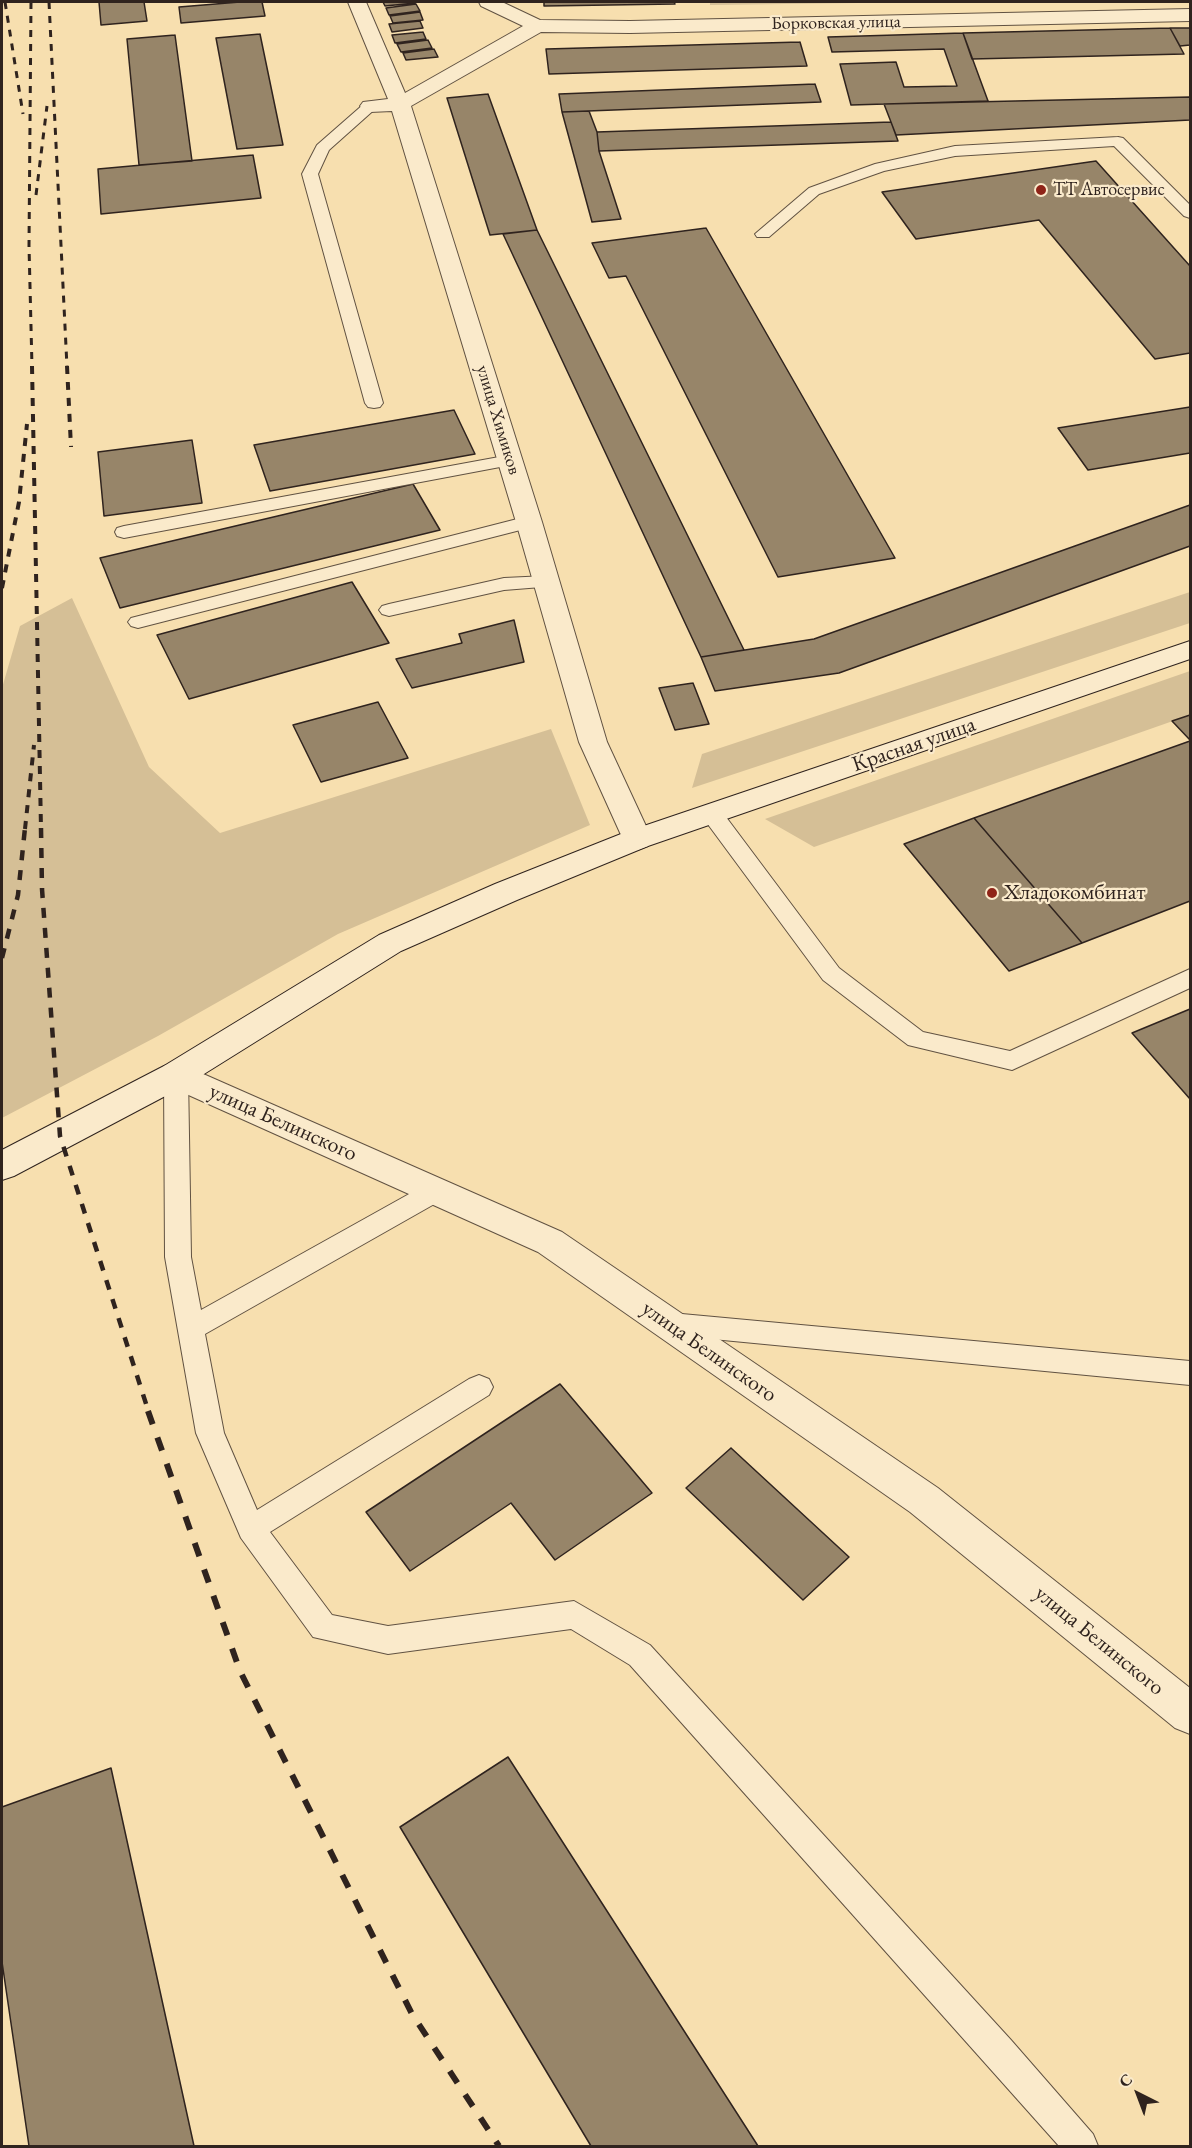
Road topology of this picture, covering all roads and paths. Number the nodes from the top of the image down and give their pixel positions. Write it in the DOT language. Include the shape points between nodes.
graph roads {
  1 [pos="357,2"];
  2 [pos="488,2"];
  3 [pos="1191,15"];
  4 [pos="537,26"];
  5 [pos="400,104"];
  6 [pos="370,106"];
  7 [pos="1191,213"];
  8 [pos="763,234"];
  9 [pos="374,403"];
  10 [pos="510,460"];
  11 [pos="529,522"];
  12 [pos="124,532"];
  13 [pos="547,582"];
  14 [pos="389,610"];
  15 [pos="138,622"];
  16 [pos="1191,650"];
  17 [pos="712,814"];
  18 [pos="637,840"];
  19 [pos="1191,978"];
  20 [pos="176,1075"];
  21 [pos="2,1166"];
  22 [pos="436,1191"];
  23 [pos="668,1324"];
  24 [pos="190,1329"];
  25 [pos="1191,1373"];
  26 [pos="479,1387"];
  27 [pos="251,1529"];
  28 [pos="1191,1714"];
  29 [pos="1081,2146"];
  1 -- 5 [label="street, улица Химиков"];
  2 -- 4 [label="street, Борковская улица"];
  3 -- 4 [label="street, Борковская улица"];
  4 -- 5 [label="street"];
  5 -- 6 [label="street"];
  5 -- 10 [label="street, улица Химиков"];
  6 -- 9 [label="lane" via="322,148 310,174"];
  7 -- 8 [label="lane" via="1118,141 955,151 880,167 814,191"];
  10 -- 11 [label="street, улица Химиков"];
  10 -- 12 [label="lane"];
  11 -- 13 [label="street, улица Химиков"];
  11 -- 15 [label="lane"];
  13 -- 14 [label="lane" via="504,584"];
  13 -- 18 [label="street, улица Химиков" via="593,742"];
  16 -- 17 [label="street, Красная улица"];
  17 -- 18 [label="street, Красная улица"];
  17 -- 19 [label="lane" via="831,974 916,1039 1012,1061"];
  18 -- 20 [label="street, Красная улица" via="390,943"];
  20 -- 21 [label="street, Красная улица"];
  20 -- 22 [label="street, улица Белинского"];
  20 -- 24 [label="lane" via="178,1257"];
  22 -- 23 [label="street, улица Белинского" via="550,1242"];
  22 -- 24 [label="lane"];
  23 -- 25 [label="lane"];
  23 -- 28 [label="street, улица Белинского" via="924,1500"];
  24 -- 27 [label="lane" via="210,1433"];
  26 -- 27 [label="lane"];
  27 -- 29 [label="lane" via="323,1627 388,1640 574,1615 640,1656"];
}
